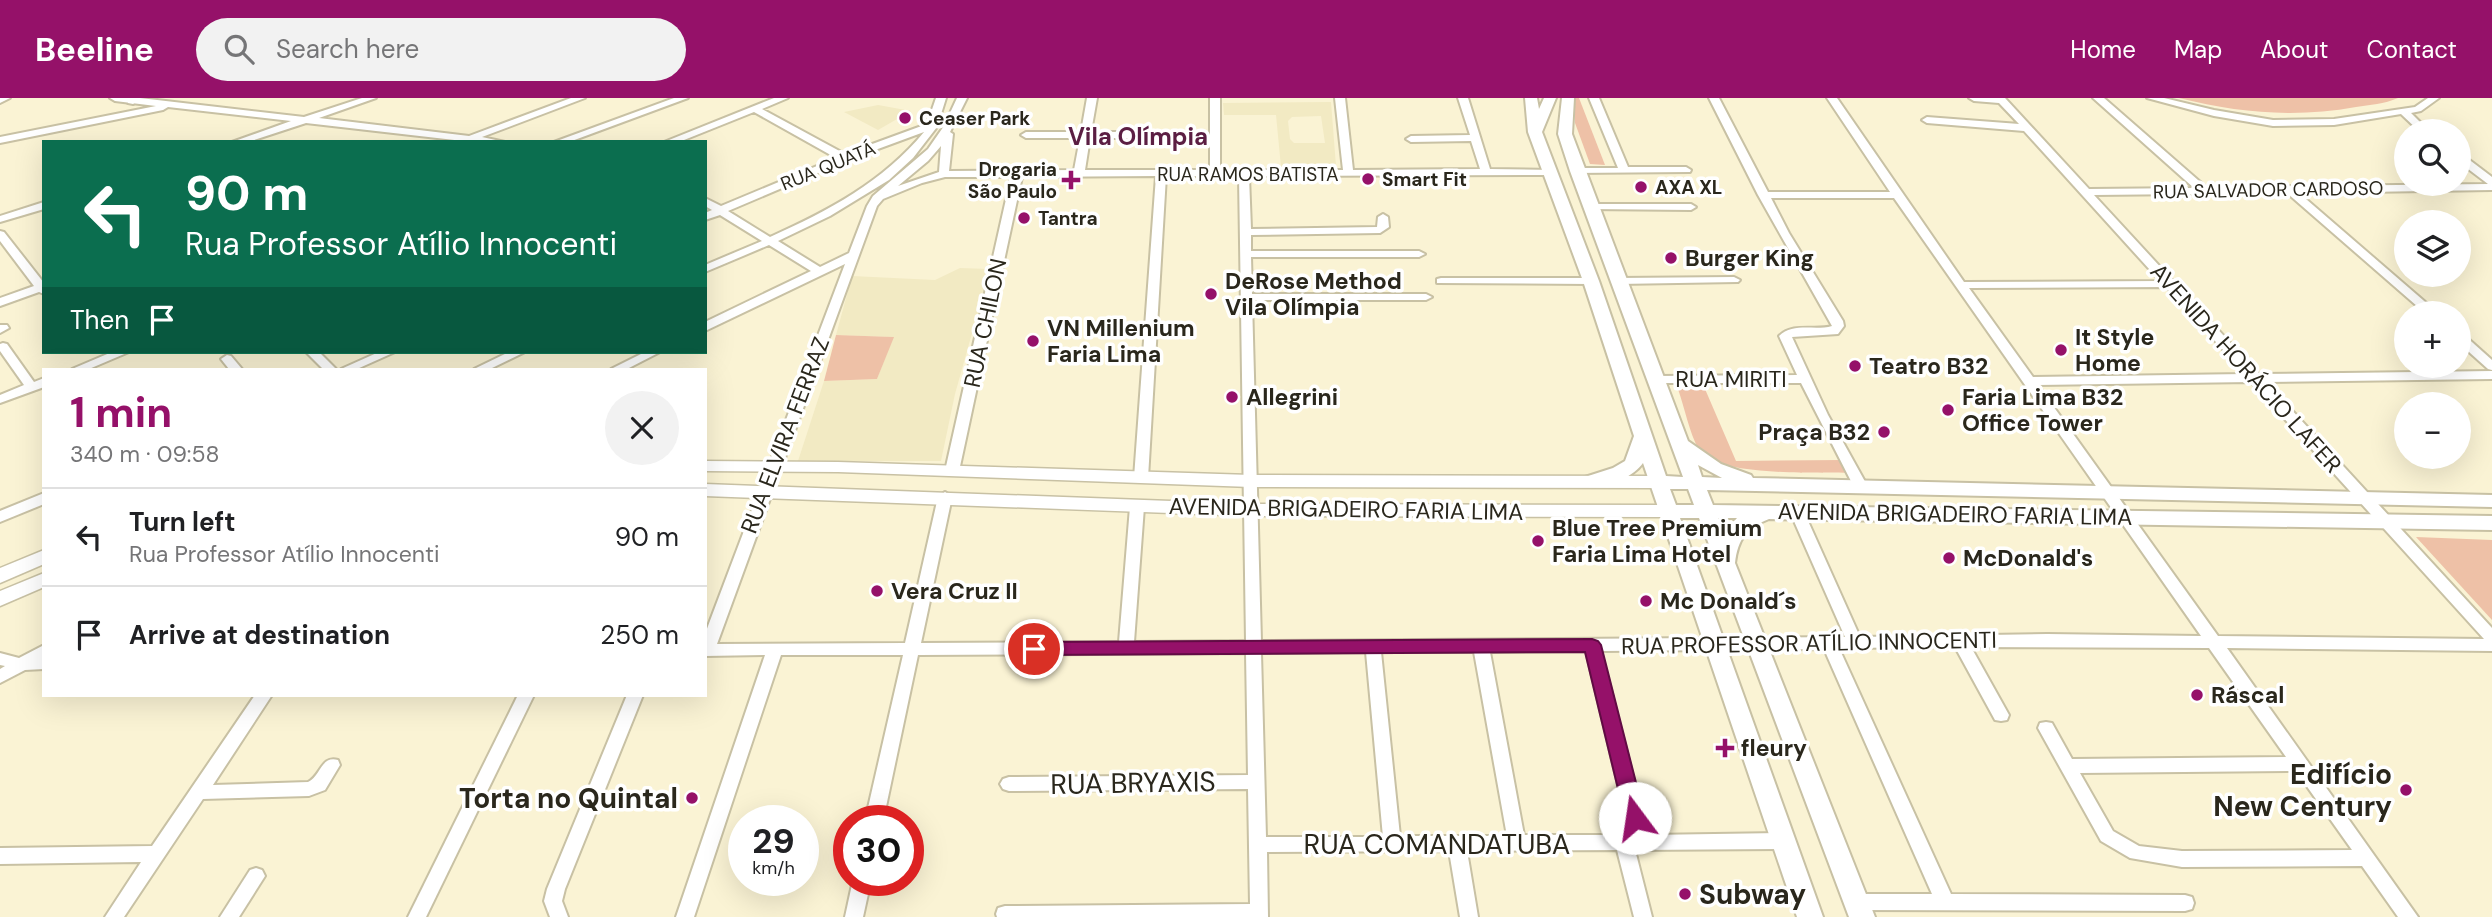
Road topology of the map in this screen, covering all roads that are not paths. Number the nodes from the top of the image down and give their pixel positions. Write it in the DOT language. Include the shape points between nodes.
graph roads {
  1 [pos="115,98"];
  2 [pos="180,98"];
  3 [pos="372,98"];
  4 [pos="580,98"];
  5 [pos="783,98"];
  6 [pos="941,98"];
  7 [pos="962,98"];
  8 [pos="1092,98"];
  9 [pos="1215,98"];
  10 [pos="1340,98"];
  11 [pos="1463,98"];
  12 [pos="1552,98"];
  13 [pos="1568,98"];
  14 [pos="1594,98"];
  15 [pos="1714,98"];
  16 [pos="1832,98"];
  17 [pos="1974,98"];
  18 [pos="2098,98"];
  19 [pos="2152,98"];
  20 [pos="2434,98"];
  21 [pos="133,99"];
  22 [pos="682,99"];
  23 [pos="2001,99"];
  24 [pos="1531,100"];
  25 [pos="168,106"];
  26 [pos="754,109"];
  27 [pos="2403,111"];
  28 [pos="2411,119"];
  29 [pos="303,120"];
  30 [pos="1927,120"];
  31 [pos="950,123"];
  32 [pos="932,126"];
  33 [pos="2028,128"];
  34 [pos="1535,131"];
  35 [pos="1565,134"];
  36 [pos="1026,135"];
  37 [pos="1087,135"];
  38 [pos="1147,135"];
  39 [pos="897,138"];
  40 [pos="1475,138"];
  41 [pos="1411,139"];
  42 [pos="0,140"];
  43 [pos="243,140"];
  44 [pos="463,140"];
  45 [pos="565,140"];
  46 [pos="674,140"];
  47 [pos="920,143"];
  48 [pos="844,158"];
  49 [pos="2471,167"];
  50 [pos="944,169"];
  51 [pos="1624,170"];
  52 [pos="1686,170"];
  53 [pos="1577,171"];
  54 [pos="1486,172"];
  55 [pos="1550,172"];
  56 [pos="1348,173"];
  57 [pos="1079,174"];
  58 [pos="1161,174"];
  59 [pos="1215,174"];
  60 [pos="1244,174"];
  61 [pos="1017,175"];
  62 [pos="2492,184"];
  63 [pos="2203,190"];
  64 [pos="2290,190"];
  65 [pos="2085,192"];
  66 [pos="1763,195"];
  67 [pos="1897,195"];
  68 [pos="877,198"];
  69 [pos="707,202"];
  70 [pos="42,206"];
  71 [pos="1591,207"];
  72 [pos="1691,207"];
  73 [pos="720,211"];
  74 [pos="830,213"];
  75 [pos="707,216"];
  76 [pos="1383,217"];
  77 [pos="0,219"];
  78 [pos="866,222"];
  79 [pos="1246,232"];
  80 [pos="0,234"];
  81 [pos="769,241"];
  82 [pos="1246,254"];
  83 [pos="1419,254"];
  84 [pos="854,255"];
  85 [pos="707,268"];
  86 [pos="820,272"];
  87 [pos="1734,280"];
  88 [pos="1441,281"];
  89 [pos="1591,281"];
  90 [pos="1618,281"];
  91 [pos="2169,284"];
  92 [pos="1962,285"];
  93 [pos="42,288"];
  94 [pos="42,289"];
  95 [pos="1247,297"];
  96 [pos="1426,297"];
  97 [pos="2418,301"];
  98 [pos="0,302"];
  99 [pos="707,326"];
  100 [pos="3,347"];
  101 [pos="2471,348"];
  102 [pos="117,354"];
  103 [pos="314,354"];
  104 [pos="383,354"];
  105 [pos="515,354"];
  106 [pos="650,354"];
  107 [pos="227,359"];
  108 [pos="98,361"];
  109 [pos="2492,366"];
  110 [pos="80,368"];
  111 [pos="235,368"];
  112 [pos="329,368"];
  113 [pos="349,368"];
  114 [pos="482,368"];
  115 [pos="619,368"];
  116 [pos="2492,375"];
  117 [pos="2255,378"];
  118 [pos="1805,379"];
  119 [pos="1657,380"];
  120 [pos="2030,381"];
  121 [pos="42,383"];
  122 [pos="31,387"];
  123 [pos="0,399"];
  124 [pos="1641,435"];
  125 [pos="1681,444"];
  126 [pos="707,466"];
  127 [pos="773,467"];
  128 [pos="952,471"];
  129 [pos="1012,474"];
  130 [pos="1141,478"];
  131 [pos="1251,481"];
  132 [pos="1428,481"];
  133 [pos="1592,481"];
  134 [pos="1658,482"];
  135 [pos="1696,483"];
  136 [pos="1769,485"];
  137 [pos="1861,487"];
  138 [pos="707,490"];
  139 [pos="1956,490"];
  140 [pos="764,491"];
  141 [pos="1994,491"];
  142 [pos="2111,495"];
  143 [pos="944,497"];
  144 [pos="42,499"];
  145 [pos="2365,499"];
  146 [pos="2492,501"];
  147 [pos="1137,507"];
  148 [pos="1252,510"];
  149 [pos="1668,511"];
  150 [pos="1706,511"];
  151 [pos="1777,511"];
  152 [pos="1425,512"];
  153 [pos="1797,512"];
  154 [pos="1884,513"];
  155 [pos="2018,515"];
  156 [pos="2126,516"];
  157 [pos="0,517"];
  158 [pos="2386,521"];
  159 [pos="2492,523"];
  160 [pos="42,557"];
  161 [pos="1726,564"];
  162 [pos="0,576"];
  163 [pos="42,580"];
  164 [pos="0,599"];
  165 [pos="2492,638"];
  166 [pos="1959,641"];
  167 [pos="2214,641"];
  168 [pos="1829,643"];
  169 [pos="1855,643"];
  170 [pos="1756,644"];
  171 [pos="1592,645"];
  172 [pos="1714,645"];
  173 [pos="2492,645"];
  174 [pos="1373,646"];
  175 [pos="1481,646"];
  176 [pos="707,647"];
  177 [pos="1254,647"];
  178 [pos="1126,648"];
  179 [pos="911,649"];
  180 [pos="707,650"];
  181 [pos="775,650"];
  182 [pos="42,652"];
  183 [pos="0,659"];
  184 [pos="42,663"];
  185 [pos="19,664"];
  186 [pos="0,677"];
  187 [pos="263,697"];
  188 [pos="525,697"];
  189 [pos="634,697"];
  190 [pos="2000,715"];
  191 [pos="2046,728"];
  192 [pos="2301,764"];
  193 [pos="332,765"];
  194 [pos="2067,766"];
  195 [pos="1256,782"];
  196 [pos="1009,784"];
  197 [pos="198,792"];
  198 [pos="877,805"];
  199 [pos="1783,841"];
  200 [pos="1392,843"];
  201 [pos="1633,843"];
  202 [pos="1457,844"];
  203 [pos="1517,844"];
  204 [pos="1258,845"];
  205 [pos="156,854"];
  206 [pos="0,856"];
  207 [pos="2367,858"];
  208 [pos="256,876"];
  209 [pos="859,896"];
  210 [pos="2185,903"];
  211 [pos="1946,904"];
  212 [pos="1859,910"];
  213 [pos="1006,914"];
  214 [pos="1259,914"];
  215 [pos="114,917"];
  216 [pos="229,917"];
  217 [pos="417,917"];
  218 [pos="559,917"];
  219 [pos="685,917"];
  220 [pos="854,917"];
  221 [pos="1469,917"];
  222 [pos="1643,917"];
  223 [pos="1810,917"];
  224 [pos="2409,917"];
  1 -- 21 [label="street"];
  2 -- 25 [label="street"];
  3 -- 29 [label="street"];
  4 -- 44 [label="street"];
  5 -- 26 [label="street"];
  6 -- 32 [label="street"];
  7 -- 31 [label="street"];
  8 -- 37 [label="street"];
  9 -- 59 [label="street"];
  10 -- 56 [label="street"];
  11 -- 40 [label="street"];
  12 -- 34 [label="highway"];
  12 -- 35 [label="highway"];
  13 -- 35 [label="highway"];
  14 -- 51 [label="street"];
  15 -- 66 [label="street"];
  16 -- 67 [label="street"];
  17 -- 23 [label="street"];
  18 -- 63 [label="street"];
  19 -- 27 [label="street" via="2273,122 2334,122"];
  20 -- 27 [label="street" via="2418,109"];
  21 -- 25 [label="street"];
  22 -- 45 [label="street"];
  23 -- 33 [label="street, AVENIDA HORÁCIO LAFER"];
  24 -- 34 [label="highway"];
  25 -- 29 [label="street"];
  25 -- 42 [label="street"];
  26 -- 46 [label="street"];
  26 -- 48 [label="street"];
  27 -- 28 [label="street"];
  29 -- 43 [label="street"];
  29 -- 44 [label="street"];
  30 -- 33 [label="street"];
  31 -- 32 [label="street, RUA QUATÁ"];
  31 -- 50 [label="street"];
  31 -- 68 [label="street" via="927,158"];
  32 -- 39 [label="street, RUA QUATÁ"];
  32 -- 47 [label="street"];
  33 -- 65 [label="street, AVENIDA HORÁCIO LAFER"];
  34 -- 55 [label="highway"];
  35 -- 53 [label="highway"];
  36 -- 37 [label="street"];
  37 -- 38 [label="street"];
  37 -- 57 [label="street"];
  39 -- 47 [label="street"];
  39 -- 48 [label="street, RUA QUATÁ"];
  40 -- 41 [label="street"];
  40 -- 54 [label="street"];
  47 -- 74 [label="street" via="883,177"];
  48 -- 73 [label="street, RUA QUATÁ"];
  49 -- 62 [label="street"];
  50 -- 61 [label="street, RUA RAMOS BATISTA"];
  50 -- 68 [label="street, RUA RAMOS BATISTA"];
  51 -- 52 [label="street"];
  51 -- 53 [label="street"];
  53 -- 71 [label="highway"];
  54 -- 55 [label="street, RUA RAMOS BATISTA"];
  54 -- 56 [label="street, RUA RAMOS BATISTA"];
  55 -- 89 [label="highway"];
  56 -- 60 [label="street, RUA RAMOS BATISTA"];
  57 -- 58 [label="street, RUA RAMOS BATISTA"];
  57 -- 61 [label="street, RUA RAMOS BATISTA"];
  58 -- 59 [label="street, RUA RAMOS BATISTA"];
  58 -- 130 [label="street"];
  59 -- 60 [label="street, RUA RAMOS BATISTA"];
  60 -- 79 [label="street"];
  61 -- 128 [label="street, RUA CHILON"];
  62 -- 64 [label="street, RUA SALVADOR CARDOSO"];
  63 -- 64 [label="street, RUA SALVADOR CARDOSO"];
  63 -- 65 [label="street, RUA SALVADOR CARDOSO"];
  64 -- 97 [label="street"];
  65 -- 91 [label="street, AVENIDA HORÁCIO LAFER"];
  66 -- 67 [label="street"];
  66 -- 118 [label="street" via="1839,326 1834,331 1786,334"];
  67 -- 92 [label="street"];
  68 -- 78 [label="street, RUA ELVIRA FERRAZ"];
  69 -- 73 [label="street"];
  70 -- 77 [label="street"];
  71 -- 72 [label="street"];
  71 -- 90 [label="highway"];
  73 -- 75 [label="street, RUA QUATÁ"];
  73 -- 81 [label="street"];
  74 -- 78 [label="street" via="852,211"];
  74 -- 81 [label="street"];
  76 -- 79 [label="street" via="1380,230"];
  78 -- 84 [label="street, RUA ELVIRA FERRAZ"];
  79 -- 82 [label="street"];
  80 -- 93 [label="street"];
  81 -- 85 [label="street"];
  81 -- 86 [label="street"];
  82 -- 83 [label="street"];
  82 -- 95 [label="street"];
  84 -- 86 [label="street"];
  84 -- 127 [label="street, RUA ELVIRA FERRAZ"];
  86 -- 99 [label="street"];
  87 -- 90 [label="street"];
  88 -- 89 [label="street"];
  89 -- 124 [label="highway"];
  90 -- 119 [label="highway"];
  91 -- 92 [label="street"];
  91 -- 117 [label="street, AVENIDA HORÁCIO LAFER"];
  92 -- 120 [label="street"];
  94 -- 98 [label="street"];
  95 -- 96 [label="street"];
  95 -- 131 [label="street"];
  100 -- 122 [label="street"];
  101 -- 109 [label="street"];
  102 -- 108 [label="street"];
  103 -- 112 [label="street"];
  104 -- 113 [label="street"];
  105 -- 114 [label="street"];
  106 -- 115 [label="street"];
  107 -- 111 [label="street"];
  108 -- 110 [label="street"];
  116 -- 117 [label="street"];
  117 -- 120 [label="street"];
  117 -- 145 [label="street, AVENIDA HORÁCIO LAFER"];
  118 -- 119 [label="street, RUA MIRITI"];
  118 -- 137 [label="street"];
  119 -- 125 [label="highway"];
  120 -- 142 [label="street"];
  121 -- 122 [label="street"];
  122 -- 123 [label="street"];
  124 -- 133 [label="highway" via="1639,457 1632,467"];
  124 -- 134 [label="highway"];
  125 -- 135 [label="highway"];
  125 -- 136 [label="highway" via="1714,468"];
  126 -- 127 [label="main road, AVENIDA BRIGADEIRO FARIA LIMA"];
  127 -- 128 [label="main road, AVENIDA BRIGADEIRO FARIA LIMA"];
  127 -- 140 [label="street, RUA ELVIRA FERRAZ"];
  128 -- 129 [label="main road, AVENIDA BRIGADEIRO FARIA LIMA"];
  129 -- 130 [label="main road, AVENIDA BRIGADEIRO FARIA LIMA"];
  129 -- 143 [label="main road" via="965,481"];
  130 -- 131 [label="main road, AVENIDA BRIGADEIRO FARIA LIMA"];
  131 -- 132 [label="main road, AVENIDA BRIGADEIRO FARIA LIMA"];
  131 -- 148 [label="street"];
  132 -- 133 [label="main road, AVENIDA BRIGADEIRO FARIA LIMA"];
  132 -- 152 [label="main road"];
  133 -- 134 [label="main road, AVENIDA BRIGADEIRO FARIA LIMA"];
  134 -- 135 [label="highway, AVENIDA BRIGADEIRO FARIA LIMA"];
  134 -- 149 [label="highway"];
  135 -- 136 [label="highway, AVENIDA BRIGADEIRO FARIA LIMA"];
  135 -- 150 [label="highway"];
  136 -- 137 [label="highway, AVENIDA BRIGADEIRO FARIA LIMA"];
  137 -- 139 [label="highway, AVENIDA BRIGADEIRO FARIA LIMA"];
  138 -- 140 [label="main road, AVENIDA BRIGADEIRO FARIA LIMA"];
  139 -- 141 [label="highway, AVENIDA BRIGADEIRO FARIA LIMA"];
  139 -- 154 [label="highway" via="1969,496 1971,506"];
  140 -- 143 [label="main road, AVENIDA BRIGADEIRO FARIA LIMA"];
  140 -- 176 [label="street, RUA ELVIRA FERRAZ"];
  141 -- 142 [label="highway, AVENIDA BRIGADEIRO FARIA LIMA"];
  141 -- 155 [label="highway"];
  142 -- 145 [label="highway, AVENIDA BRIGADEIRO FARIA LIMA"];
  142 -- 156 [label="street"];
  143 -- 147 [label="main road, AVENIDA BRIGADEIRO FARIA LIMA"];
  143 -- 179 [label="street"];
  144 -- 157 [label="street"];
  145 -- 146 [label="highway, AVENIDA BRIGADEIRO FARIA LIMA"];
  145 -- 158 [label="street, AVENIDA HORÁCIO LAFER"];
  147 -- 148 [label="main road, AVENIDA BRIGADEIRO FARIA LIMA"];
  147 -- 178 [label="street"];
  148 -- 152 [label="main road, AVENIDA BRIGADEIRO FARIA LIMA"];
  148 -- 177 [label="street"];
  149 -- 150 [label="highway, AVENIDA BRIGADEIRO FARIA LIMA"];
  149 -- 152 [label="main road, AVENIDA BRIGADEIRO FARIA LIMA"];
  149 -- 172 [label="highway"];
  150 -- 151 [label="highway, AVENIDA BRIGADEIRO FARIA LIMA"];
  150 -- 161 [label="highway"];
  151 -- 153 [label="highway, AVENIDA BRIGADEIRO FARIA LIMA"];
  151 -- 161 [label="highway" via="1736,528 1729,538"];
  153 -- 154 [label="highway, AVENIDA BRIGADEIRO FARIA LIMA"];
  153 -- 169 [label="street"];
  154 -- 155 [label="highway, AVENIDA BRIGADEIRO FARIA LIMA"];
  155 -- 156 [label="highway, AVENIDA BRIGADEIRO FARIA LIMA"];
  156 -- 158 [label="highway, AVENIDA BRIGADEIRO FARIA LIMA"];
  156 -- 167 [label="street"];
  158 -- 159 [label="highway, AVENIDA BRIGADEIRO FARIA LIMA"];
  158 -- 165 [label="street, AVENIDA HORÁCIO LAFER"];
  160 -- 162 [label="main road"];
  161 -- 170 [label="highway"];
  163 -- 164 [label="main road"];
  166 -- 167 [label="street, RUA PROFESSOR ATÍLIO INNOCENTI"];
  166 -- 169 [label="street, RUA PROFESSOR ATÍLIO INNOCENTI"];
  166 -- 190 [label="street"];
  167 -- 173 [label="street, RUA PROFESSOR ATÍLIO INNOCENTI"];
  167 -- 192 [label="street"];
  168 -- 169 [label="street, RUA PROFESSOR ATÍLIO INNOCENTI"];
  168 -- 170 [label="street, RUA PROFESSOR ATÍLIO INNOCENTI"];
  168 -- 211 [label="street"];
  170 -- 172 [label="street, RUA PROFESSOR ATÍLIO INNOCENTI"];
  170 -- 212 [label="highway"];
  171 -- 172 [label="street, RUA PROFESSOR ATÍLIO INNOCENTI"];
  171 -- 175 [label="street, RUA PROFESSOR ATÍLIO INNOCENTI"];
  171 -- 201 [label="street"];
  172 -- 199 [label="highway"];
  174 -- 175 [label="street, RUA PROFESSOR ATÍLIO INNOCENTI"];
  174 -- 177 [label="street, RUA PROFESSOR ATÍLIO INNOCENTI"];
  174 -- 200 [label="street"];
  175 -- 203 [label="street"];
  177 -- 178 [label="street, RUA PROFESSOR ATÍLIO INNOCENTI"];
  177 -- 195 [label="street"];
  178 -- 179 [label="street, RUA PROFESSOR ATÍLIO INNOCENTI"];
  179 -- 181 [label="street, RUA PROFESSOR ATÍLIO INNOCENTI"];
  179 -- 198 [label="street"];
  180 -- 181 [label="street, RUA PROFESSOR ATÍLIO INNOCENTI"];
  181 -- 219 [label="street"];
  182 -- 185 [label="street"];
  183 -- 185 [label="street"];
  184 -- 185 [label="street"];
  185 -- 186 [label="street"];
  187 -- 197 [label="street"];
  188 -- 217 [label="street"];
  189 -- 218 [label="street" via="556,889 553,901"];
  191 -- 194 [label="street"];
  192 -- 194 [label="street"];
  192 -- 207 [label="street"];
  193 -- 197 [label="street" via="323,782 309,789"];
  194 -- 207 [label="street" via="2107,836 2136,853 2182,859"];
  195 -- 196 [label="street, RUA BRYAXIS"];
  195 -- 204 [label="street"];
  197 -- 205 [label="street"];
  199 -- 201 [label="street, RUA COMANDATUBA"];
  199 -- 223 [label="highway"];
  200 -- 202 [label="street, RUA COMANDATUBA"];
  200 -- 204 [label="street, RUA COMANDATUBA"];
  201 -- 203 [label="street, RUA COMANDATUBA"];
  201 -- 222 [label="street"];
  202 -- 203 [label="street, RUA COMANDATUBA"];
  202 -- 221 [label="street"];
  204 -- 214 [label="street"];
  205 -- 206 [label="street"];
  205 -- 215 [label="street"];
  207 -- 224 [label="street"];
  208 -- 216 [label="street"];
  209 -- 220 [label="street"];
  210 -- 211 [label="street"];
  211 -- 212 [label="street"];
  213 -- 214 [label="street"];
}
